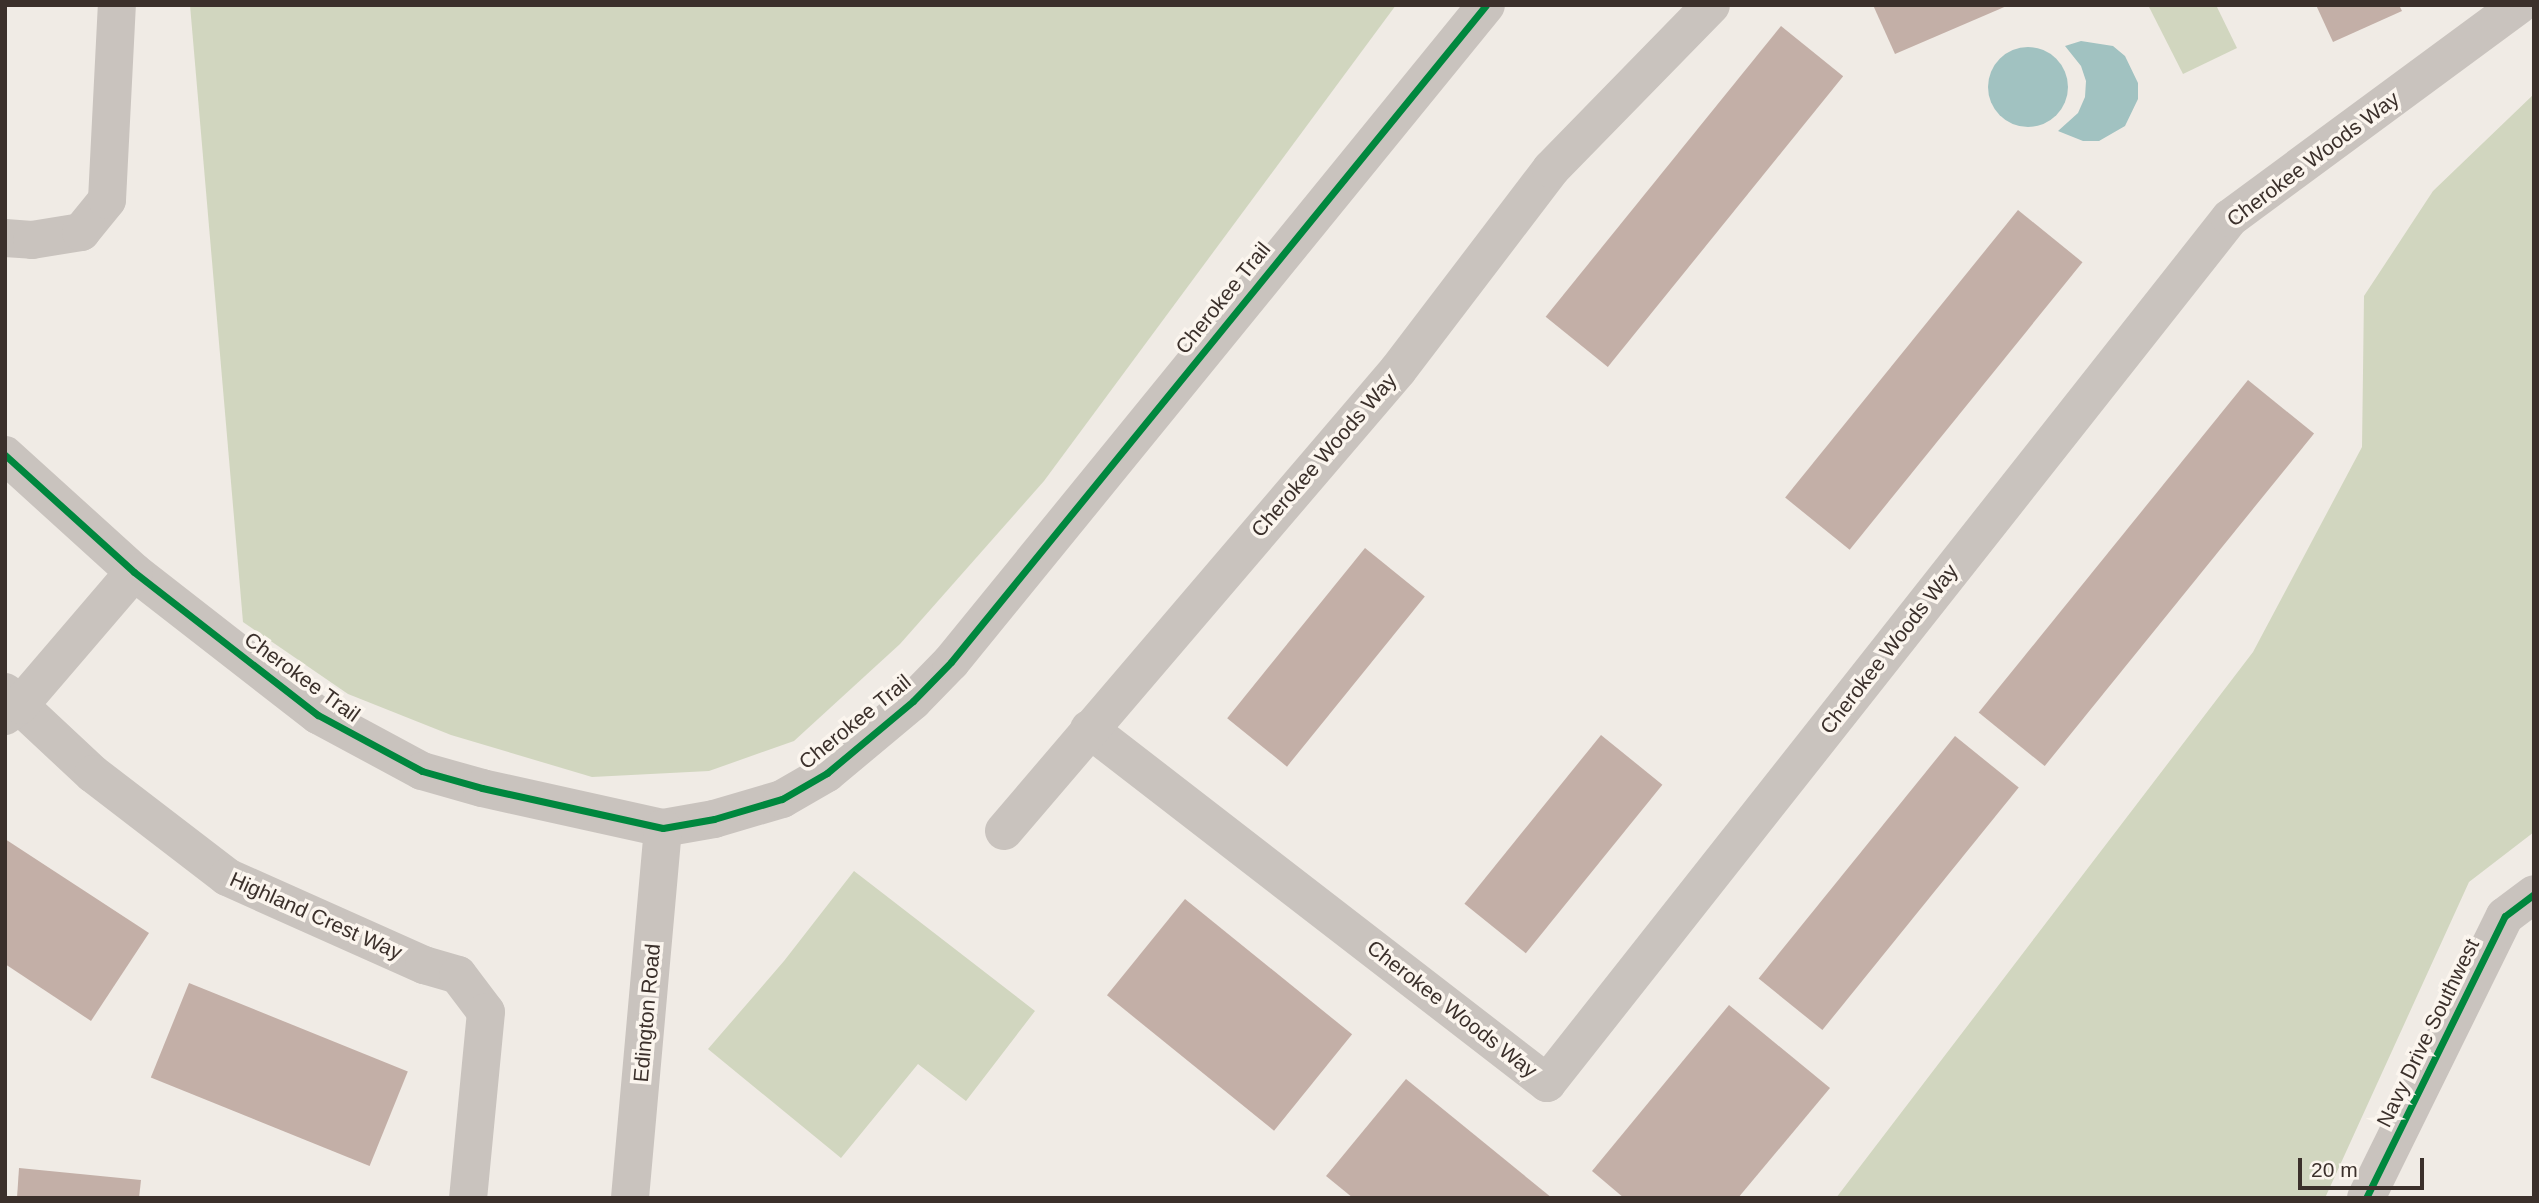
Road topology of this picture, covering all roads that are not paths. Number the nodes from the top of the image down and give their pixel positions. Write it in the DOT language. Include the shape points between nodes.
graph roads {
  1 [pos="117,5"];
  2 [pos="1486,5"];
  3 [pos="1711,5"];
  4 [pos="2519,5"];
  5 [pos="5,238"];
  6 [pos="5,455"];
  7 [pos="134,572"];
  8 [pos="10,704"];
  9 [pos="1089,729"];
  10 [pos="663,828"];
  11 [pos="1004,831"];
  12 [pos="2534,894"];
  13 [pos="468,1198"];
  14 [pos="630,1198"];
  15 [pos="2366,1198"];
  1 -- 5 [label="street" via="107,200 81,232 32,240"];
  2 -- 10 [label="street, Cherokee Trail" via="951,662 913,701 827,773 782,799"];
  3 -- 9 [label="street, Cherokee Woods Way" via="1551,169 1398,370"];
  4 -- 9 [label="street, Cherokee Woods Way" via="2230,218 1547,1083"];
  6 -- 7 [label="street, Cherokee Trail"];
  7 -- 8 [label="street"];
  7 -- 10 [label="street, Cherokee Trail" via="317,715 422,771"];
  8 -- 13 [label="street, Highland Crest Way" via="227,877 424,965 457,975 486,1012"];
  9 -- 11 [label="street"];
  10 -- 14 [label="street, Edington Road"];
  12 -- 15 [label="street, Navy Drive Southwest" via="2505,916"];
}
